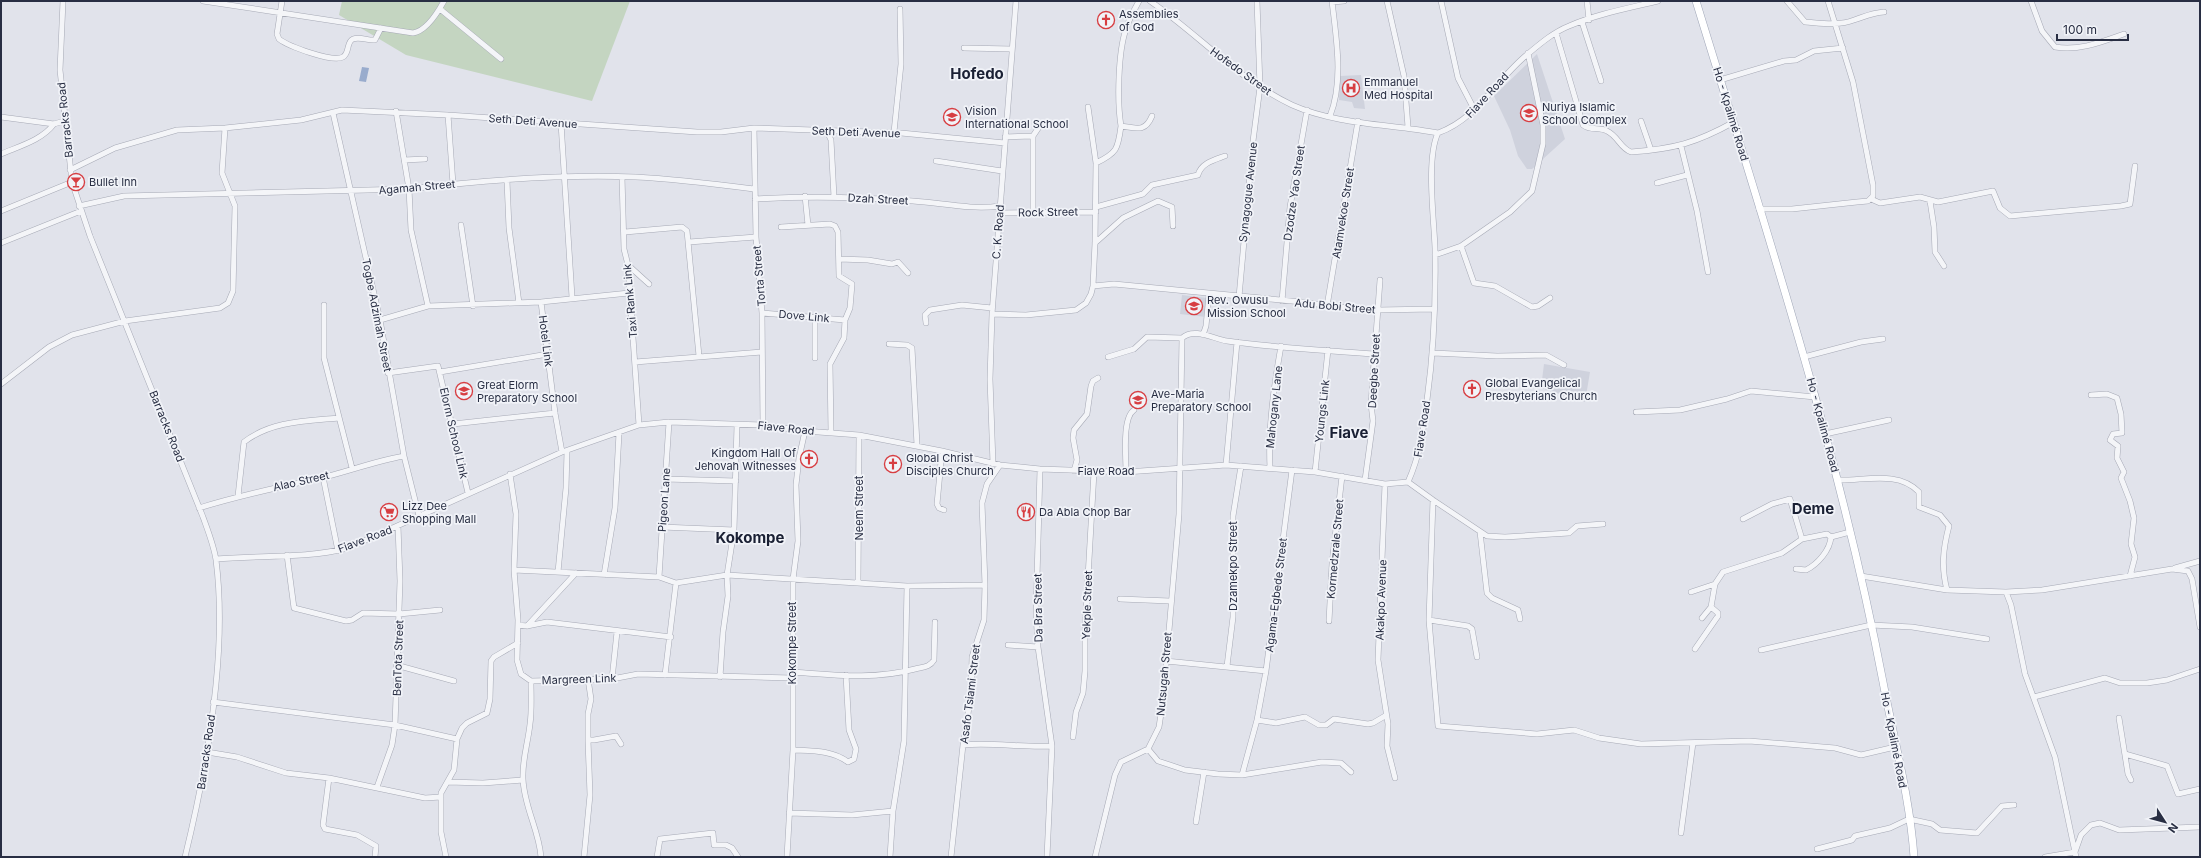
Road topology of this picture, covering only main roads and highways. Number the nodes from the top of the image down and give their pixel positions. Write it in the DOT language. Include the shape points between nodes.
graph roads {
  1 [pos="1696,1"];
  2 [pos="1914,857"];
  1 -- 2 [label="main road, Ho - Kpalimé Road" via="1816,397 1838,480 1871,625 1909,819"];
}
